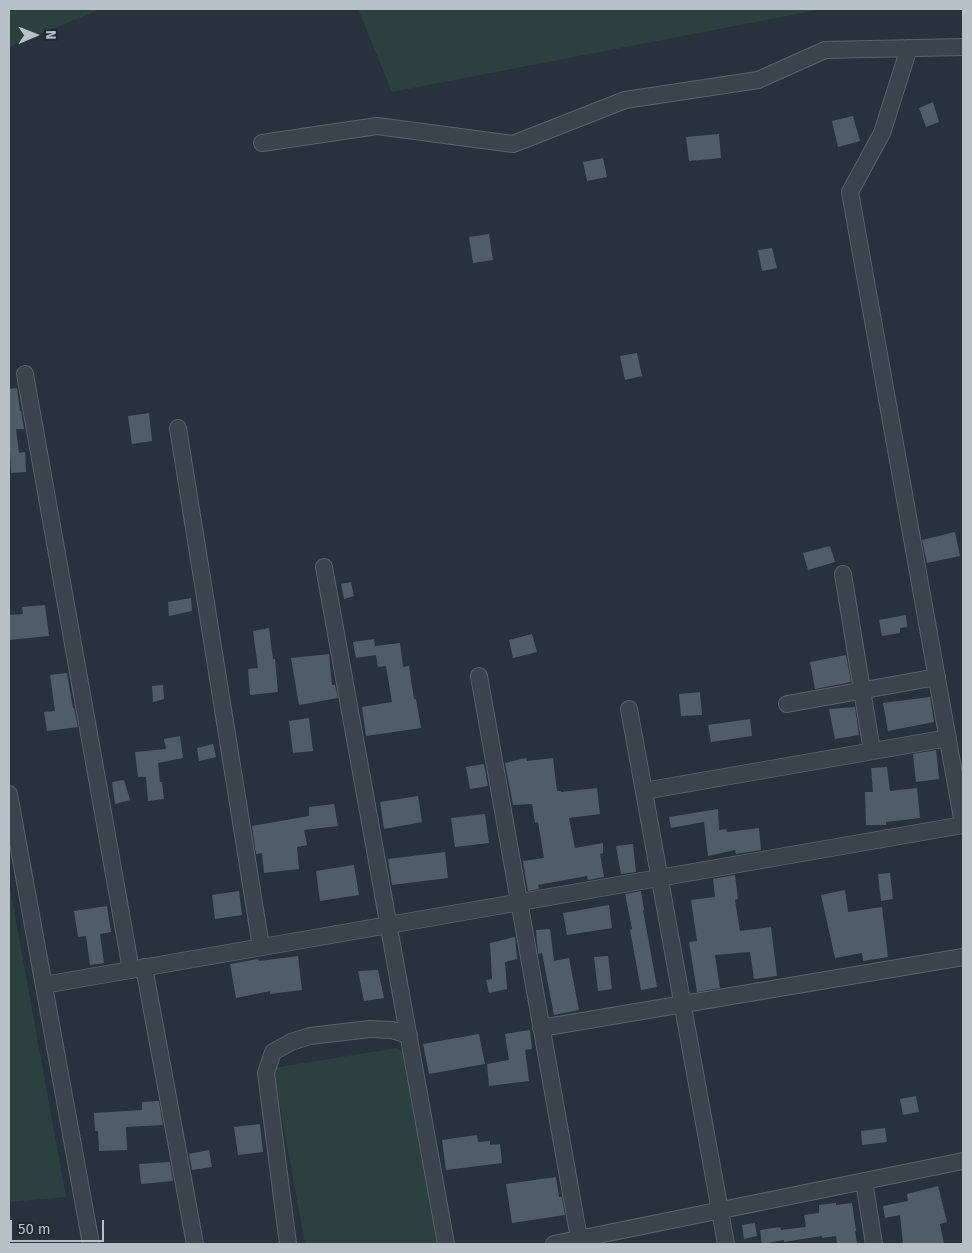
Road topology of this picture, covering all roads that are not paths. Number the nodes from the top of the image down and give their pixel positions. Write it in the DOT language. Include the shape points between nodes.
graph roads {
  1 [pos="963,47"];
  2 [pos="909,48"];
  3 [pos="262,143"];
  4 [pos="25,374"];
  5 [pos="178,428"];
  6 [pos="324,567"];
  7 [pos="843,574"];
  8 [pos="479,676"];
  9 [pos="937,677"];
  10 [pos="862,690"];
  11 [pos="787,704"];
  12 [pos="630,709"];
  13 [pos="948,738"];
  14 [pos="872,751"];
  15 [pos="644,791"];
  16 [pos="9,794"];
  17 [pos="963,825"];
  18 [pos="660,878"];
  19 [pos="519,902"];
  20 [pos="389,925"];
  21 [pos="261,947"];
  22 [pos="963,957"];
  23 [pos="138,969"];
  24 [pos="44,985"];
  25 [pos="682,1004"];
  26 [pos="541,1028"];
  27 [pos="408,1035"];
  28 [pos="963,1162"];
  29 [pos="864,1181"];
  30 [pos="719,1210"];
  31 [pos="579,1242"];
  32 [pos="91,1244"];
  33 [pos="195,1244"];
  34 [pos="288,1244"];
  35 [pos="446,1244"];
  36 [pos="554,1244"];
  37 [pos="726,1244"];
  38 [pos="874,1244"];
  1 -- 2 [label="street"];
  2 -- 3 [label="street" via="825,50 758,80 625,100 513,144 377,126"];
  2 -- 9 [label="street" via="882,133 850,192"];
  4 -- 23 [label="street"];
  5 -- 21 [label="street"];
  6 -- 20 [label="street"];
  7 -- 10 [label="street"];
  8 -- 19 [label="street"];
  9 -- 10 [label="street"];
  9 -- 13 [label="street"];
  10 -- 11 [label="street"];
  10 -- 14 [label="street"];
  12 -- 15 [label="street"];
  13 -- 14 [label="street"];
  13 -- 17 [label="street"];
  14 -- 15 [label="street"];
  15 -- 18 [label="street"];
  16 -- 24 [label="street"];
  17 -- 18 [label="street"];
  18 -- 19 [label="street"];
  18 -- 25 [label="street"];
  19 -- 20 [label="street"];
  19 -- 26 [label="street"];
  20 -- 21 [label="street"];
  20 -- 27 [label="street"];
  21 -- 23 [label="street"];
  22 -- 25 [label="street"];
  23 -- 24 [label="street"];
  23 -- 33 [label="street"];
  24 -- 32 [label="street"];
  25 -- 26 [label="street"];
  25 -- 30 [label="street"];
  26 -- 31 [label="street"];
  27 -- 34 [label="street" via="370,1029 310,1036 273,1052 266,1073"];
  27 -- 35 [label="street"];
  28 -- 29 [label="street"];
  29 -- 30 [label="street"];
  29 -- 38 [label="street"];
  30 -- 31 [label="street"];
  30 -- 37 [label="street"];
  31 -- 36 [label="street"];
}
